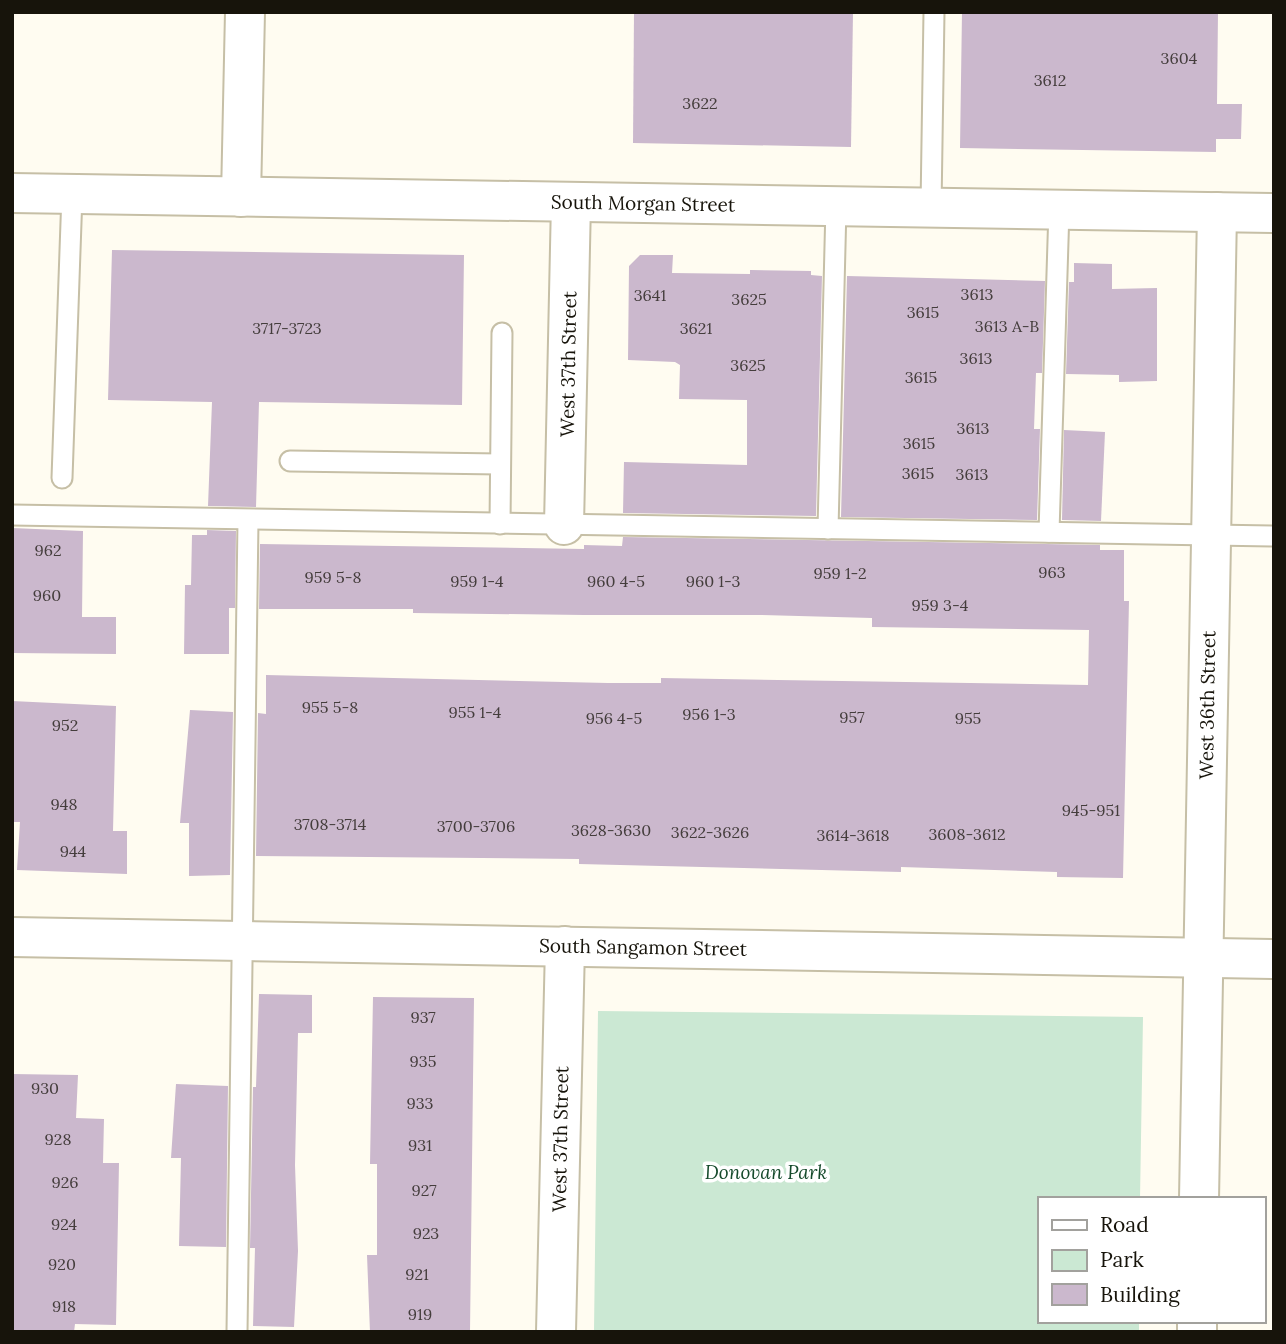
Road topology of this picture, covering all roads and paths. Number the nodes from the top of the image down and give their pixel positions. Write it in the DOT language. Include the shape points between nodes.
graph roads {
  1 [pos="245,12"];
  2 [pos="934,12"];
  3 [pos="12,193"];
  4 [pos="72,194"];
  5 [pos="241,197"];
  6 [pos="571,202"];
  7 [pos="836,206"];
  8 [pos="931,207"];
  9 [pos="1059,209"];
  10 [pos="1217,212"];
  11 [pos="1274,213"];
  12 [pos="502,333"];
  13 [pos="290,461"];
  14 [pos="500,464"];
  15 [pos="62,478"];
  16 [pos="12,515"];
  17 [pos="248,520"];
  18 [pos="500,524"];
  19 [pos="564,525"];
  20 [pos="828,529"];
  21 [pos="1049,532"];
  22 [pos="1210,534"];
  23 [pos="1274,536"];
  24 [pos="12,937"];
  25 [pos="242,941"];
  26 [pos="565,946"];
  27 [pos="1204,958"];
  28 [pos="1274,959"];
  29 [pos="1199,1197"];
  30 [pos="237,1332"];
  31 [pos="556,1332"];
  1 -- 5 [label="street"];
  2 -- 8 [label="lane"];
  3 -- 4 [label="street, South Morgan Street"];
  4 -- 5 [label="street, South Morgan Street"];
  4 -- 15 [label="lane"];
  5 -- 6 [label="street, South Morgan Street"];
  6 -- 7 [label="street, South Morgan Street"];
  6 -- 19 [label="street, West 37th Street"];
  7 -- 8 [label="street, South Morgan Street"];
  7 -- 20 [label="lane"];
  8 -- 9 [label="street, South Morgan Street"];
  9 -- 10 [label="street, South Morgan Street"];
  9 -- 21 [label="lane"];
  10 -- 11 [label="street, South Morgan Street"];
  10 -- 22 [label="street, West 36th Street"];
  12 -- 14 [label="lane"];
  13 -- 14 [label="lane"];
  14 -- 18 [label="lane"];
  16 -- 17 [label="lane"];
  17 -- 18 [label="lane"];
  17 -- 25 [label="lane"];
  18 -- 19 [label="lane"];
  19 -- 20 [label="lane"];
  20 -- 21 [label="lane"];
  21 -- 22 [label="lane"];
  22 -- 23 [label="lane"];
  22 -- 27 [label="street, West 36th Street"];
  24 -- 25 [label="street, South Sangamon Street"];
  25 -- 26 [label="street, South Sangamon Street"];
  25 -- 30 [label="lane"];
  26 -- 27 [label="street, South Sangamon Street"];
  26 -- 31 [label="street, West 37th Street"];
  27 -- 28 [label="street, South Sangamon Street"];
  27 -- 29 [label="street, West 36th Street"];
}
